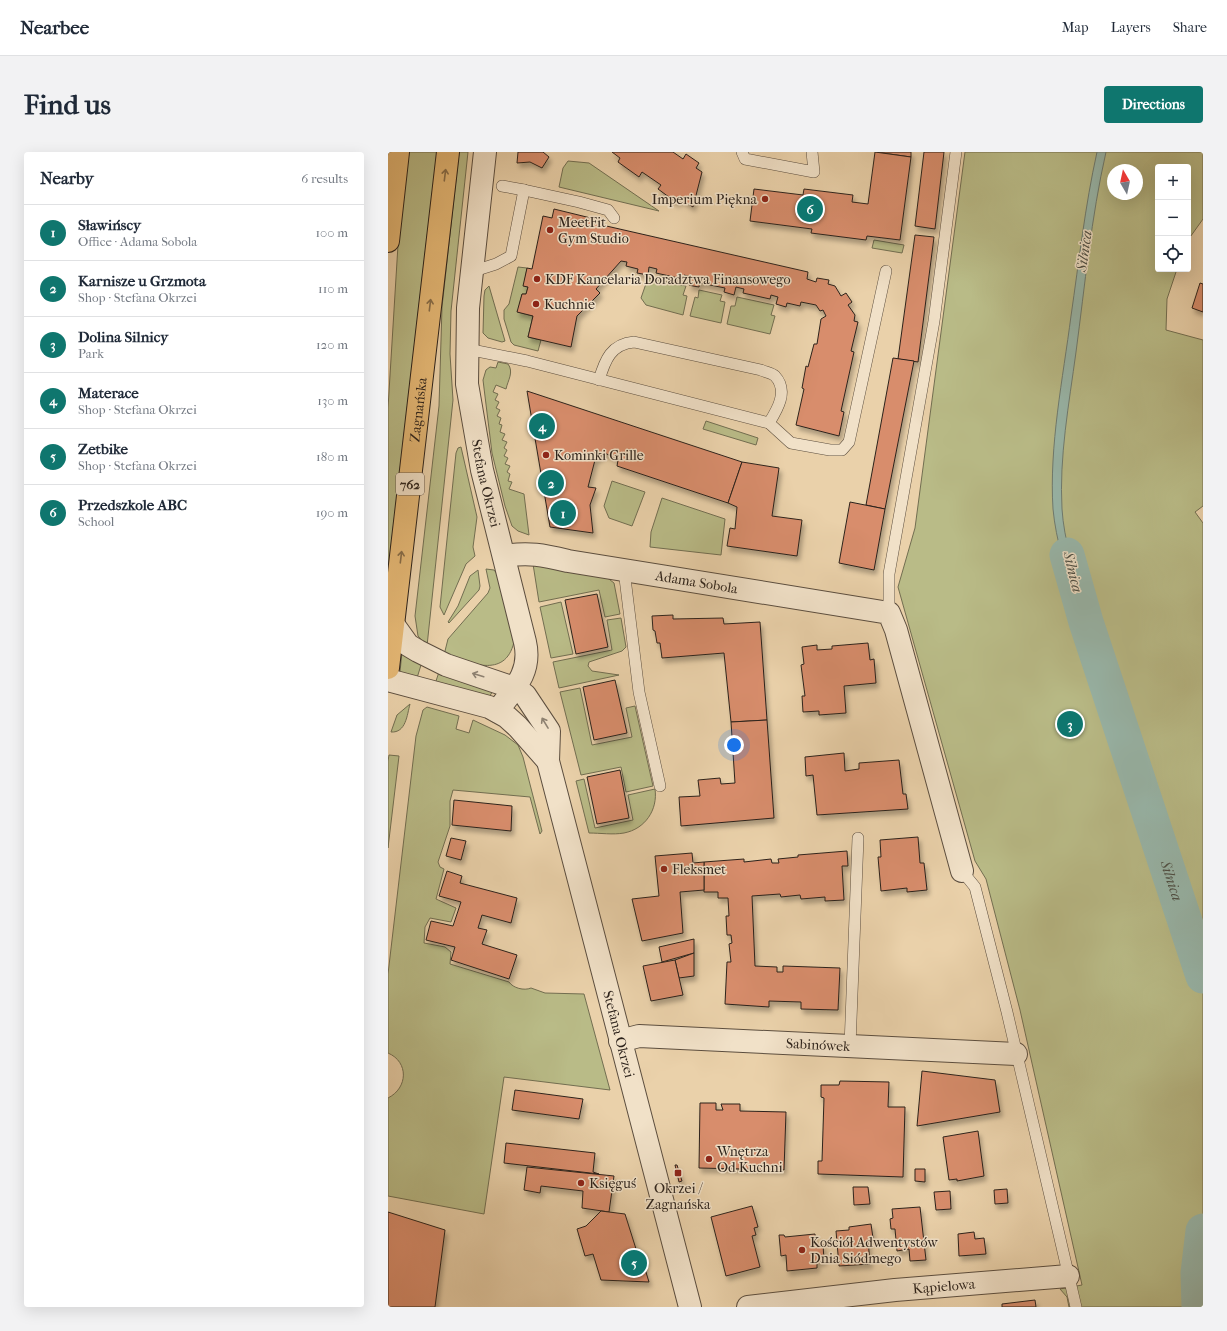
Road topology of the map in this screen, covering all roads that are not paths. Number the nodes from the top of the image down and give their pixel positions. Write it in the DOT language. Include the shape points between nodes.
graph roads {
  1 [pos="398,152"];
  2 [pos="448,152"];
  3 [pos="485,152"];
  4 [pos="742,152"];
  5 [pos="812,152"];
  6 [pos="956,152"];
  7 [pos="502,186"];
  8 [pos="524,190"];
  9 [pos="614,218"];
  10 [pos="388,241"];
  11 [pos="886,271"];
  12 [pos="471,272"];
  13 [pos="467,349"];
  14 [pos="599,380"];
  15 [pos="769,423"];
  16 [pos="504,556"];
  17 [pos="624,570"];
  18 [pos="889,613"];
  19 [pos="393,624"];
  20 [pos="388,668"];
  21 [pos="388,680"];
  22 [pos="514,688"];
  23 [pos="497,712"];
  24 [pos="548,761"];
  25 [pos="660,786"];
  26 [pos="858,838"];
  27 [pos="962,871"];
  28 [pos="620,1041"];
  29 [pos="850,1046"];
  30 [pos="1016,1054"];
  31 [pos="1068,1276"];
  32 [pos="690,1307"];
  33 [pos="748,1307"];
  34 [pos="1076,1307"];
  1 -- 10 [label="main road"];
  19 -- 2 [label="main road, Zagnańska / 762, one-way"];
  3 -- 12 [label="street"];
  4 -- 5 [label="lane" via="745,158 814,172"];
  6 -- 18 [label="lane" via="934,321 889,574"];
  7 -- 8 [label="lane"];
  8 -- 9 [label="lane" via="608,210"];
  8 -- 12 [label="lane" via="511,256"];
  11 -- 15 [label="lane" via="849,442 842,450 791,443"];
  12 -- 13 [label="street, Stefana Okrzei"];
  13 -- 14 [label="lane" via="527,361"];
  13 -- 16 [label="street, Stefana Okrzei" via="467,384 472,422"];
  14 -- 15 [label="lane"];
  14 -- 15 [label="lane" via="605,363 614,350 623,343 634,342 761,370 775,376 780,385 779,405"];
  16 -- 17 [label="street, Adama Sobola" via="538,553"];
  16 -- 22 [label="street, Stefana Okrzei" via="527,651 526,668"];
  17 -- 18 [label="street, Adama Sobola"];
  17 -- 25 [label="lane" via="639,692"];
  18 -- 27 [label="street" via="896,630"];
  19 -- 20 [label="main road, Zagnańska / 762"];
  22 -- 19 [label="street, Stefana Okrzei, one-way" via="446,665 423,654 408,645"];
  21 -- 23 [label="street, Stefana Okrzei" via="489,707"];
  22 -- 23 [label="street, Stefana Okrzei"];
  24 -- 22 [label="street, Stefana Okrzei, one-way" via="550,731 525,695"];
  23 -- 24 [label="street, Stefana Okrzei" via="518,727"];
  24 -- 28 [label="street, Stefana Okrzei"];
  26 -- 29 [label="lane"];
  27 -- 30 [label="lane" via="975,887"];
  28 -- 29 [label="street, Sabinówek" via="639,1036"];
  28 -- 32 [label="street, Stefana Okrzei"];
  29 -- 30 [label="street, Sabinówek"];
  30 -- 31 [label="lane"];
  31 -- 33 [label="street, Kąpielowa" via="895,1290"];
  31 -- 34 [label="lane"];
}
